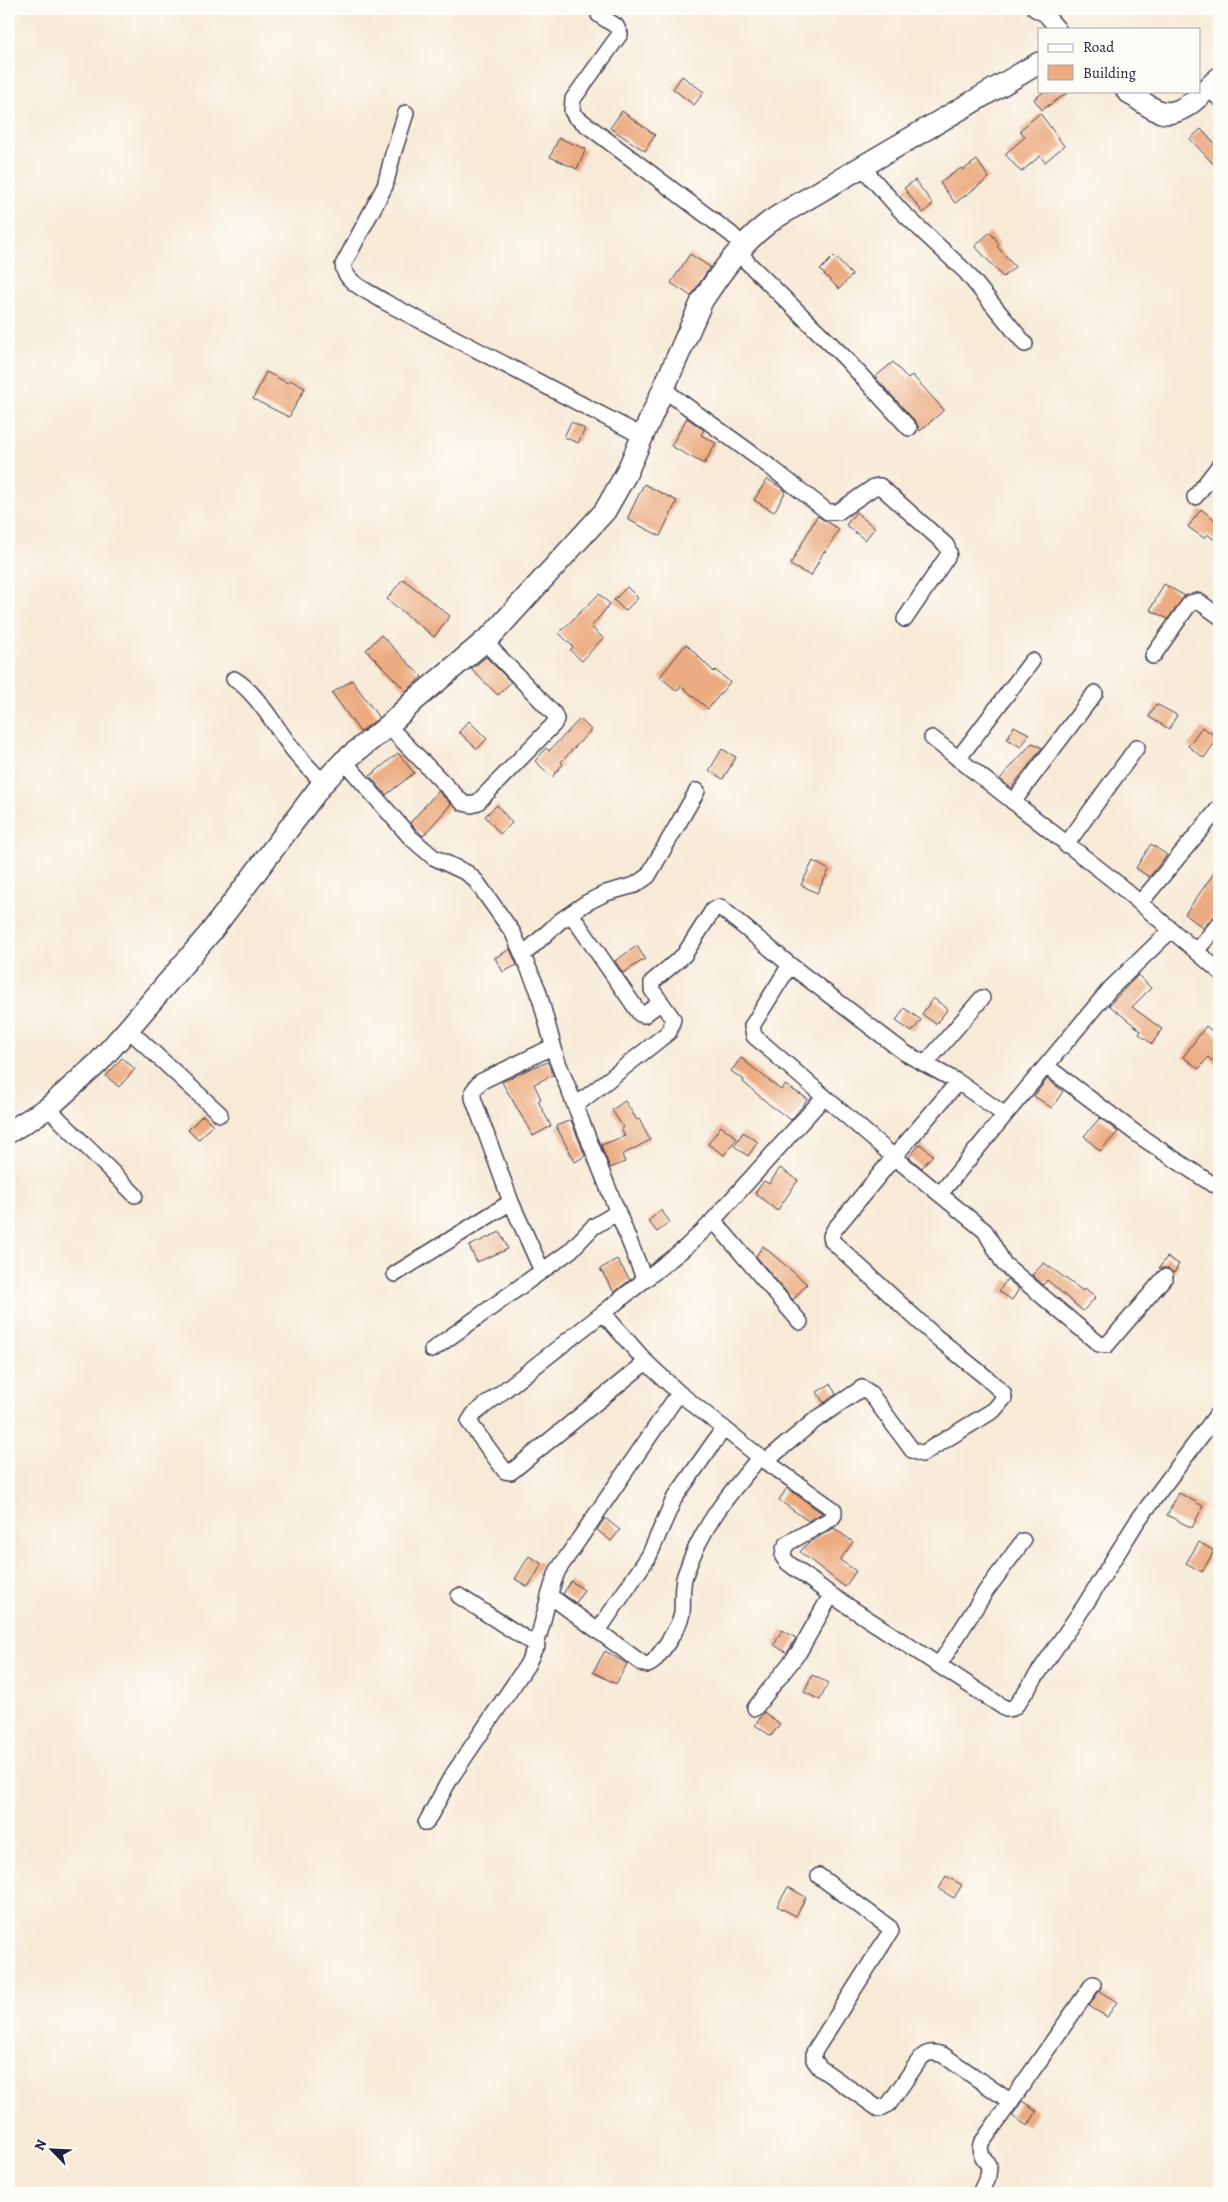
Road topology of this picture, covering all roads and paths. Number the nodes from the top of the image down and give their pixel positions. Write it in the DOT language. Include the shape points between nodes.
graph roads {
  1 [pos="1035,9"];
  2 [pos="599,15"];
  3 [pos="1057,28"];
  4 [pos="1038,64"];
  5 [pos="1215,88"];
  6 [pos="1129,92"];
  7 [pos="406,113"];
  8 [pos="862,167"];
  9 [pos="741,248"];
  10 [pos="1025,344"];
  11 [pos="663,389"];
  12 [pos="909,428"];
  13 [pos="642,436"];
  14 [pos="1219,466"];
  15 [pos="1195,497"];
  16 [pos="1219,616"];
  17 [pos="905,619"];
  18 [pos="484,641"];
  19 [pos="1153,656"];
  20 [pos="1032,661"];
  21 [pos="234,679"];
  22 [pos="1095,693"];
  23 [pos="388,726"];
  24 [pos="932,738"];
  25 [pos="1137,747"];
  26 [pos="958,758"];
  27 [pos="344,761"];
  28 [pos="323,783"];
  29 [pos="697,791"];
  30 [pos="1013,802"];
  31 [pos="1219,808"];
  32 [pos="1066,844"];
  33 [pos="1140,903"];
  34 [pos="571,914"];
  35 [pos="1219,924"];
  36 [pos="1171,930"];
  37 [pos="1196,951"];
  38 [pos="523,955"];
  39 [pos="790,965"];
  40 [pos="1219,971"];
  41 [pos="982,998"];
  42 [pos="661,1002"];
  43 [pos="128,1029"];
  44 [pos="552,1046"];
  45 [pos="926,1063"];
  46 [pos="1046,1066"];
  47 [pos="958,1082"];
  48 [pos="824,1097"];
  49 [pos="575,1106"];
  50 [pos="48,1108"];
  51 [pos="220,1114"];
  52 [pos="1004,1115"];
  53 [pos="9,1132"];
  54 [pos="894,1157"];
  55 [pos="1219,1185"];
  56 [pos="940,1194"];
  57 [pos="135,1195"];
  58 [pos="511,1202"];
  59 [pos="618,1212"];
  60 [pos="713,1220"];
  61 [pos="542,1271"];
  62 [pos="396,1274"];
  63 [pos="1165,1277"];
  64 [pos="644,1278"];
  65 [pos="603,1312"];
  66 [pos="800,1322"];
  67 [pos="432,1350"];
  68 [pos="646,1362"];
  69 [pos="679,1393"];
  70 [pos="1219,1412"];
  71 [pos="724,1428"];
  72 [pos="763,1459"];
  73 [pos="1024,1541"];
  74 [pos="550,1595"];
  75 [pos="831,1595"];
  76 [pos="458,1596"];
  77 [pos="598,1631"];
  78 [pos="537,1646"];
  79 [pos="939,1665"];
  80 [pos="755,1708"];
  81 [pos="426,1822"];
  82 [pos="820,1876"];
  83 [pos="1093,1984"];
  84 [pos="1010,2102"];
  85 [pos="980,2193"];
  1 -- 3 [label="street" via="1045,14"];
  2 -- 9 [label="street" via="616,26 620,34 573,99 575,116 731,234"];
  4 -- 8 [label="street"];
  5 -- 6 [label="street" via="1172,112 1155,109"];
  7 -- 13 [label="street" via="385,186 344,271 350,279 386,302"];
  8 -- 9 [label="street" via="768,224"];
  8 -- 10 [label="street" via="901,211 966,272"];
  9 -- 11 [label="street" via="702,301"];
  9 -- 12 [label="street" via="746,261 844,357"];
  11 -- 13 [label="street"];
  11 -- 17 [label="street" via="828,512 838,512 880,486 946,545 947,557"];
  13 -- 18 [label="street" via="605,511"];
  14 -- 15 [label="street"];
  16 -- 19 [label="street" via="1198,601 1190,603"];
  18 -- 23 [label="street"];
  18 -- 23 [label="street" via="556,719 478,802 472,805 462,803"];
  20 -- 26 [label="street"];
  21 -- 28 [label="street" via="254,696 294,751"];
  22 -- 30 [label="street"];
  23 -- 27 [label="street"];
  24 -- 26 [label="street"];
  25 -- 32 [label="street"];
  26 -- 30 [label="street"];
  27 -- 28 [label="street"];
  27 -- 38 [label="street" via="412,838 433,857 467,873 476,881 513,933"];
  28 -- 43 [label="street" via="210,933"];
  29 -- 34 [label="street" via="642,882 606,893"];
  30 -- 32 [label="street"];
  31 -- 33 [label="street"];
  32 -- 33 [label="street"];
  33 -- 36 [label="street"];
  34 -- 38 [label="street"];
  34 -- 42 [label="street" via="640,1014 644,1015"];
  35 -- 37 [label="street"];
  36 -- 37 [label="street"];
  36 -- 46 [label="street" via="1117,982"];
  37 -- 40 [label="street"];
  38 -- 44 [label="street" via="538,990"];
  39 -- 42 [label="street" via="723,909 716,908 684,955 652,982 652,990"];
  39 -- 45 [label="street" via="905,1053"];
  39 -- 48 [label="street" via="752,1030 758,1040"];
  41 -- 45 [label="street"];
  42 -- 49 [label="street" via="673,1019 669,1032"];
  43 -- 50 [label="street" via="98,1063"];
  43 -- 51 [label="street"];
  44 -- 49 [label="street"];
  44 -- 58 [label="street" via="480,1082 473,1091"];
  45 -- 47 [label="street"];
  46 -- 52 [label="street"];
  46 -- 55 [label="street" via="1141,1137 1212,1184"];
  47 -- 52 [label="street"];
  47 -- 54 [label="street"];
  48 -- 54 [label="street"];
  48 -- 60 [label="street"];
  49 -- 59 [label="street"];
  50 -- 53 [label="street"];
  50 -- 57 [label="street"];
  52 -- 56 [label="street"];
  54 -- 56 [label="street"];
  54 -- 72 [label="street" via="834,1230 832,1241 935,1336 988,1379 1004,1398 994,1410 922,1454 912,1450 870,1393 862,1388"];
  56 -- 63 [label="street" via="985,1231 1004,1264 1099,1344 1107,1345"];
  58 -- 61 [label="street"];
  58 -- 62 [label="street"];
  59 -- 61 [label="street" via="593,1227 570,1252"];
  59 -- 64 [label="street"];
  60 -- 64 [label="street" via="686,1247"];
  60 -- 66 [label="street"];
  61 -- 67 [label="street"];
  64 -- 65 [label="street"];
  65 -- 68 [label="street"];
  65 -- 68 [label="street" via="471,1417 471,1425 505,1471 511,1472"];
  68 -- 69 [label="street"];
  69 -- 71 [label="street"];
  69 -- 74 [label="street" via="558,1570"];
  70 -- 79 [label="street" via="1138,1520 1014,1708 1006,1709"];
  71 -- 72 [label="street"];
  71 -- 77 [label="street" via="674,1499 649,1556"];
  72 -- 75 [label="street" via="834,1510 831,1519 788,1543 783,1557"];
  72 -- 77 [label="street" via="722,1502 710,1522 684,1578 682,1615 653,1662 644,1664"];
  73 -- 79 [label="street" via="986,1591"];
  74 -- 77 [label="street"];
  74 -- 78 [label="street"];
  75 -- 79 [label="street"];
  75 -- 80 [label="street" via="802,1646"];
  76 -- 78 [label="street"];
  78 -- 81 [label="street" via="450,1779"];
  82 -- 84 [label="street" via="891,1931 814,2052 814,2060 820,2068 879,2109 889,2104 920,2059 932,2052 943,2055"];
  83 -- 84 [label="street"];
  84 -- 85 [label="street" via="981,2144 982,2156 989,2167"];
}
